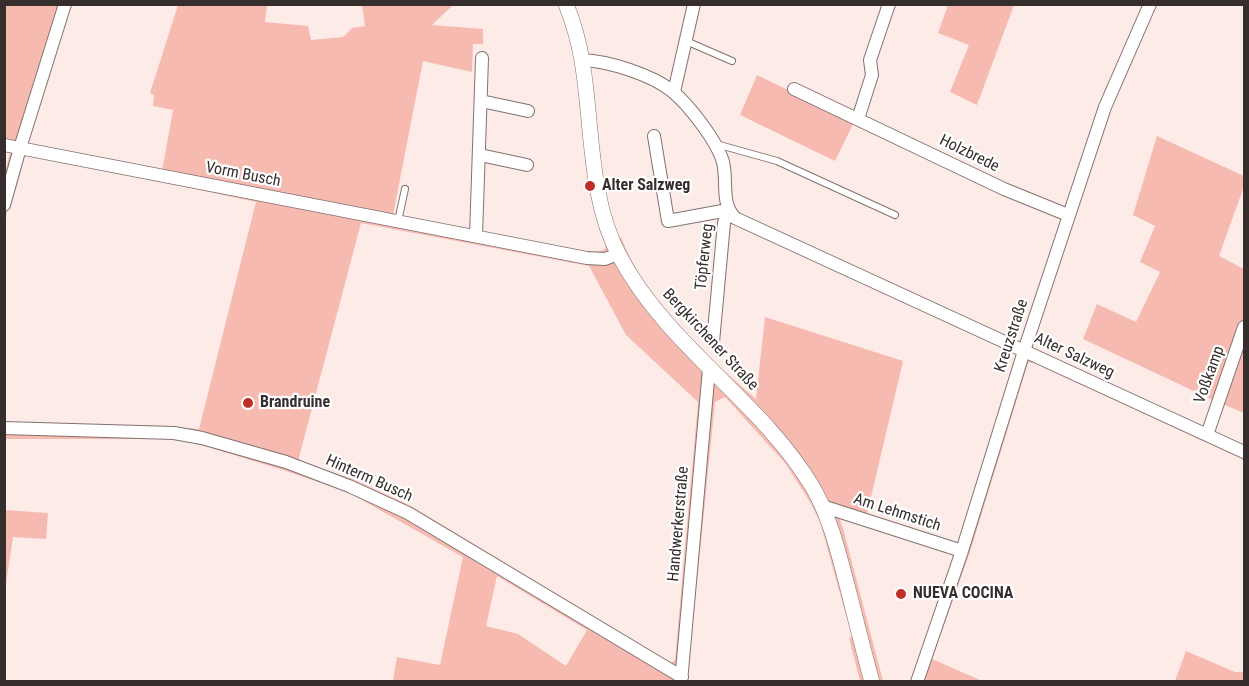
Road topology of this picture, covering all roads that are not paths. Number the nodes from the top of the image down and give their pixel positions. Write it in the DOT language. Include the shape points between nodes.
graph roads {
  1 [pos="65,4"];
  2 [pos="566,4"];
  3 [pos="694,4"];
  4 [pos="889,4"];
  5 [pos="1150,4"];
  6 [pos="687,41"];
  7 [pos="482,58"];
  8 [pos="582,60"];
  9 [pos="732,61"];
  10 [pos="794,89"];
  11 [pos="674,92"];
  12 [pos="481,101"];
  13 [pos="528,111"];
  14 [pos="858,119"];
  15 [pos="654,136"];
  16 [pos="715,143"];
  17 [pos="4,145"];
  18 [pos="20,148"];
  19 [pos="480,155"];
  20 [pos="527,165"];
  21 [pos="405,189"];
  22 [pos="4,205"];
  23 [pos="728,210"];
  24 [pos="895,215"];
  25 [pos="1068,215"];
  26 [pos="398,222"];
  27 [pos="476,236"];
  28 [pos="618,254"];
  29 [pos="1245,327"];
  30 [pos="713,342"];
  31 [pos="1024,351"];
  32 [pos="709,369"];
  33 [pos="4,428"];
  34 [pos="1207,435"];
  35 [pos="1245,452"];
  36 [pos="822,506"];
  37 [pos="962,551"];
  38 [pos="681,679"];
  39 [pos="872,681"];
  40 [pos="917,681"];
  1 -- 18 [label="street"];
  2 -- 8 [label="street, Bergkirchener Straße"];
  3 -- 6 [label="street"];
  4 -- 14 [label="street" via="870,60 873,75"];
  5 -- 25 [label="street, Kreuzstraße" via="1105,107"];
  6 -- 9 [label="lane"];
  6 -- 11 [label="street"];
  7 -- 12 [label="street"];
  8 -- 11 [label="street" via="634,72"];
  8 -- 28 [label="street, Bergkirchener Straße" via="597,183"];
  10 -- 14 [label="street, Holzbrede"];
  11 -- 16 [label="street"];
  12 -- 13 [label="street"];
  12 -- 19 [label="street"];
  14 -- 25 [label="street, Holzbrede"];
  15 -- 23 [label="street" via="668,221"];
  16 -- 23 [label="street" via="723,161"];
  16 -- 24 [label="lane" via="777,160"];
  17 -- 18 [label="street, Vorm Busch"];
  18 -- 22 [label="street"];
  18 -- 26 [label="street, Vorm Busch"];
  19 -- 20 [label="street"];
  19 -- 27 [label="street"];
  21 -- 26 [label="lane"];
  23 -- 30 [label="street, Töpferweg"];
  23 -- 31 [label="street, Alter Salzweg" via="735,218"];
  25 -- 31 [label="street, Kreuzstraße"];
  26 -- 27 [label="street, Vorm Busch"];
  27 -- 28 [label="street, Vorm Busch" via="596,260"];
  28 -- 32 [label="street, Bergkirchener Straße" via="668,327"];
  29 -- 34 [label="street, Voßkamp"];
  31 -- 34 [label="street, Alter Salzweg"];
  31 -- 37 [label="street, Kreuzstraße"];
  32 -- 36 [label="street, Bergkirchener Straße" via="791,456"];
  32 -- 38 [label="street, Handwerkerstraße"];
  33 -- 38 [label="street, Hinterm Busch" via="174,433 286,462 408,513"];
  34 -- 35 [label="street, Alter Salzweg"];
  36 -- 37 [label="street, Am Lehmstich"];
  36 -- 39 [label="street, Bergkirchener Straße" via="832,528"];
  37 -- 40 [label="street, Kreuzstraße"];
}
